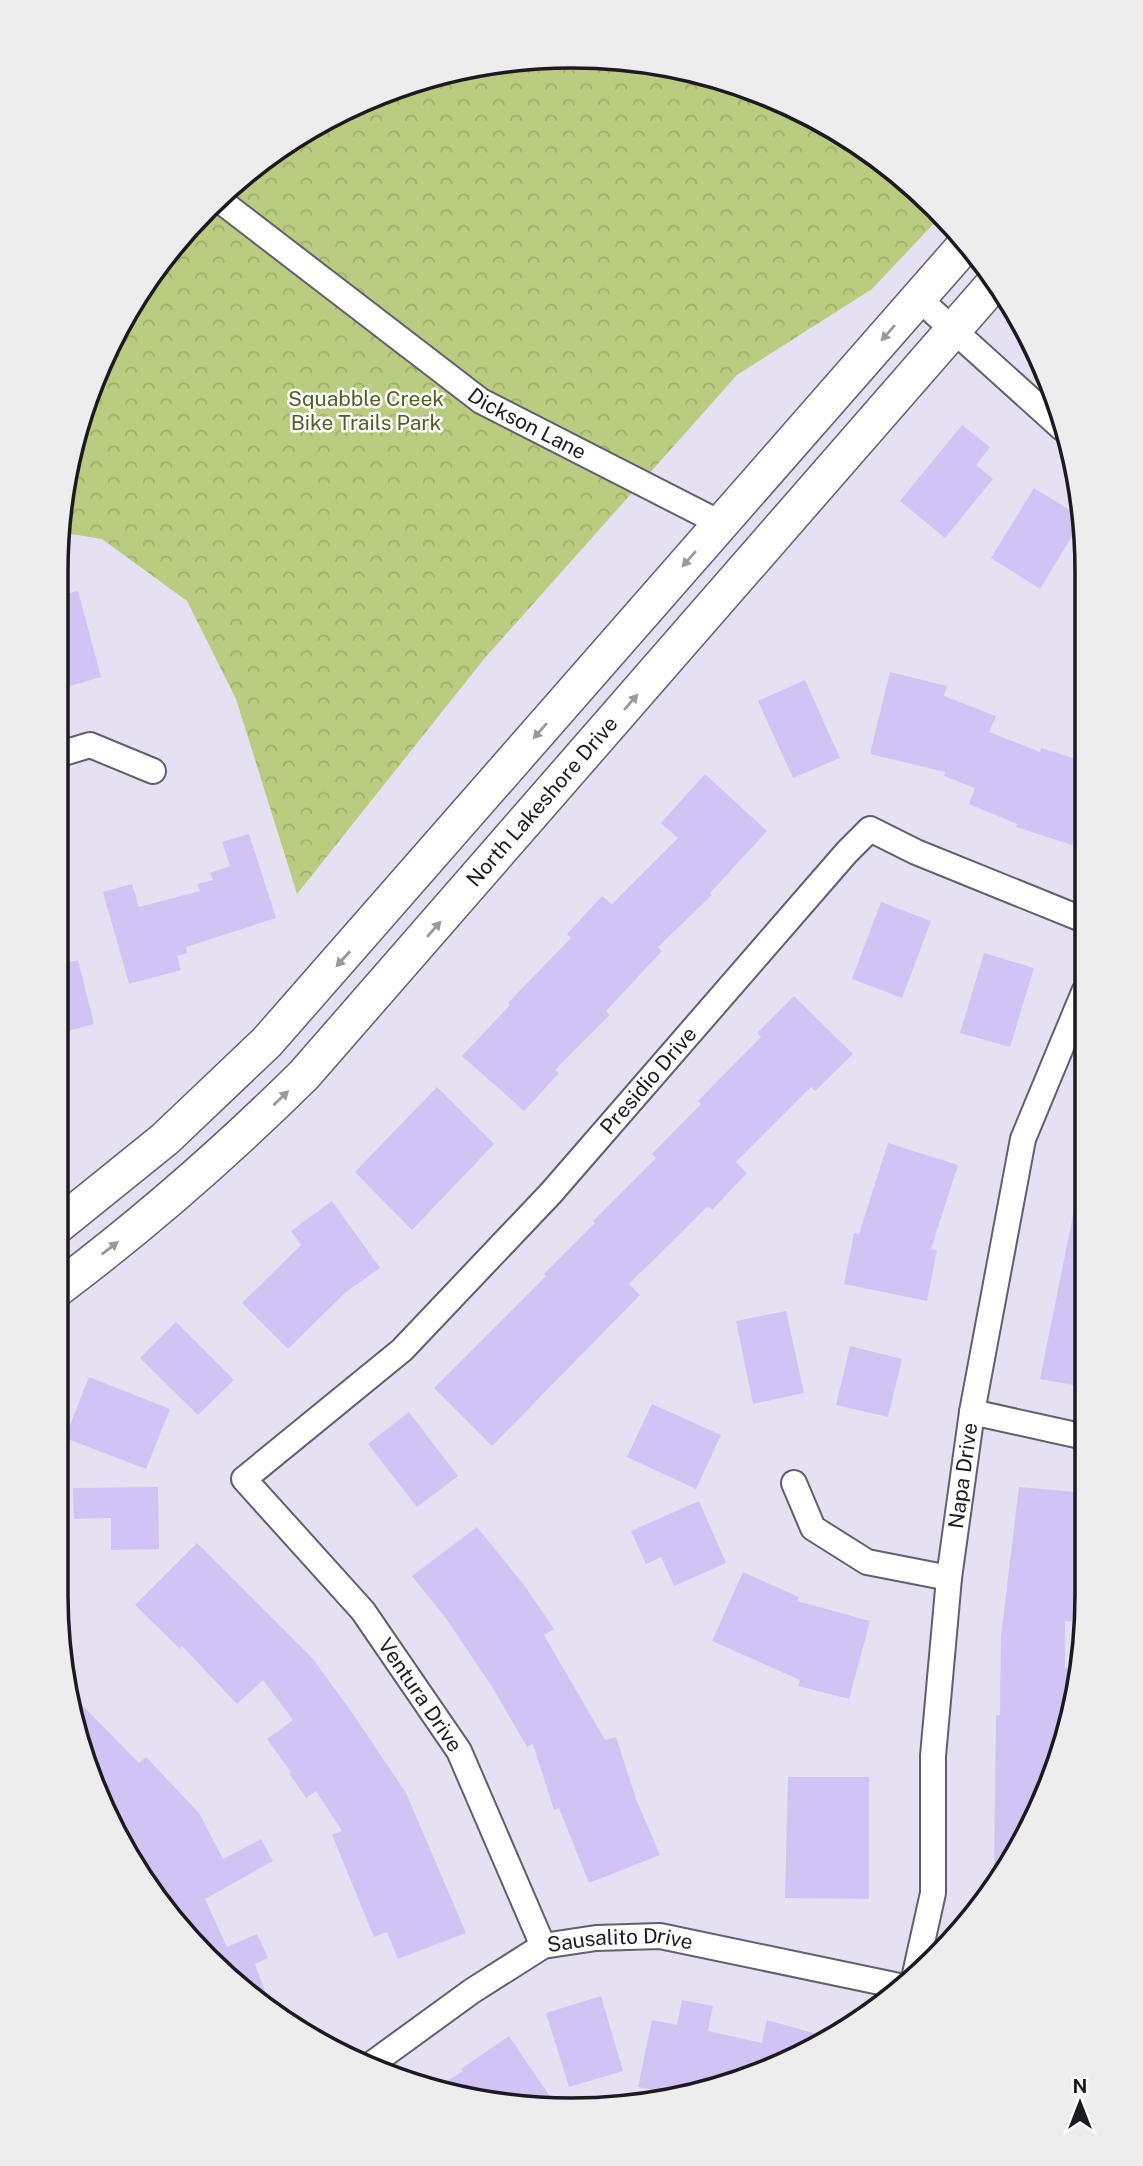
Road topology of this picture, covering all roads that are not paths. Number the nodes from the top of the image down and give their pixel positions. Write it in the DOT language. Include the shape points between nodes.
graph roads {
  1 [pos="227,206"];
  2 [pos="959,251"];
  3 [pos="989,290"];
  4 [pos="918,298"];
  5 [pos="954,331"];
  6 [pos="1051,419"];
  7 [pos="720,523"];
  8 [pos="758,556"];
  9 [pos="68,752"];
  10 [pos="153,771"];
  11 [pos="1075,916"];
  12 [pos="1075,1014"];
  13 [pos="68,1217"];
  14 [pos="68,1281"];
  15 [pos="972,1412"];
  16 [pos="1075,1435"];
  17 [pos="244,1479"];
  18 [pos="794,1483"];
  19 [pos="949,1578"];
  20 [pos="543,1946"];
  21 [pos="919,1958"];
  22 [pos="890,1984"];
  23 [pos="379,2059"];
  1 -- 7 [label="street, Dickson Lane" via="481,401"];
  2 -- 4 [label="main road"];
  3 -- 5 [label="main road, North Lakeshore Drive"];
  4 -- 5 [label="street"];
  4 -- 7 [label="main road, one-way"];
  5 -- 6 [label="street"];
  5 -- 8 [label="main road, North Lakeshore Drive"];
  7 -- 8 [label="main road"];
  7 -- 13 [label="main road, one-way" via="267,1042 165,1139"];
  14 -- 8 [label="main road, North Lakeshore Drive, one-way" via="146,1220 304,1075"];
  9 -- 10 [label="street" via="90,746"];
  11 -- 17 [label="street, Presidio Drive" via="870,829 551,1193 402,1350"];
  12 -- 15 [label="street, Napa Drive" via="1023,1139"];
  15 -- 16 [label="street"];
  15 -- 19 [label="street, Napa Drive"];
  17 -- 20 [label="street, Ventura Drive" via="363,1611 459,1751"];
  18 -- 19 [label="street" via="813,1528 867,1562"];
  19 -- 21 [label="street, Napa Drive" via="933,1756 933,1893"];
  20 -- 22 [label="street, Sausalito Drive" via="660,1936"];
  20 -- 23 [label="street, Sausalito Drive"];
}
